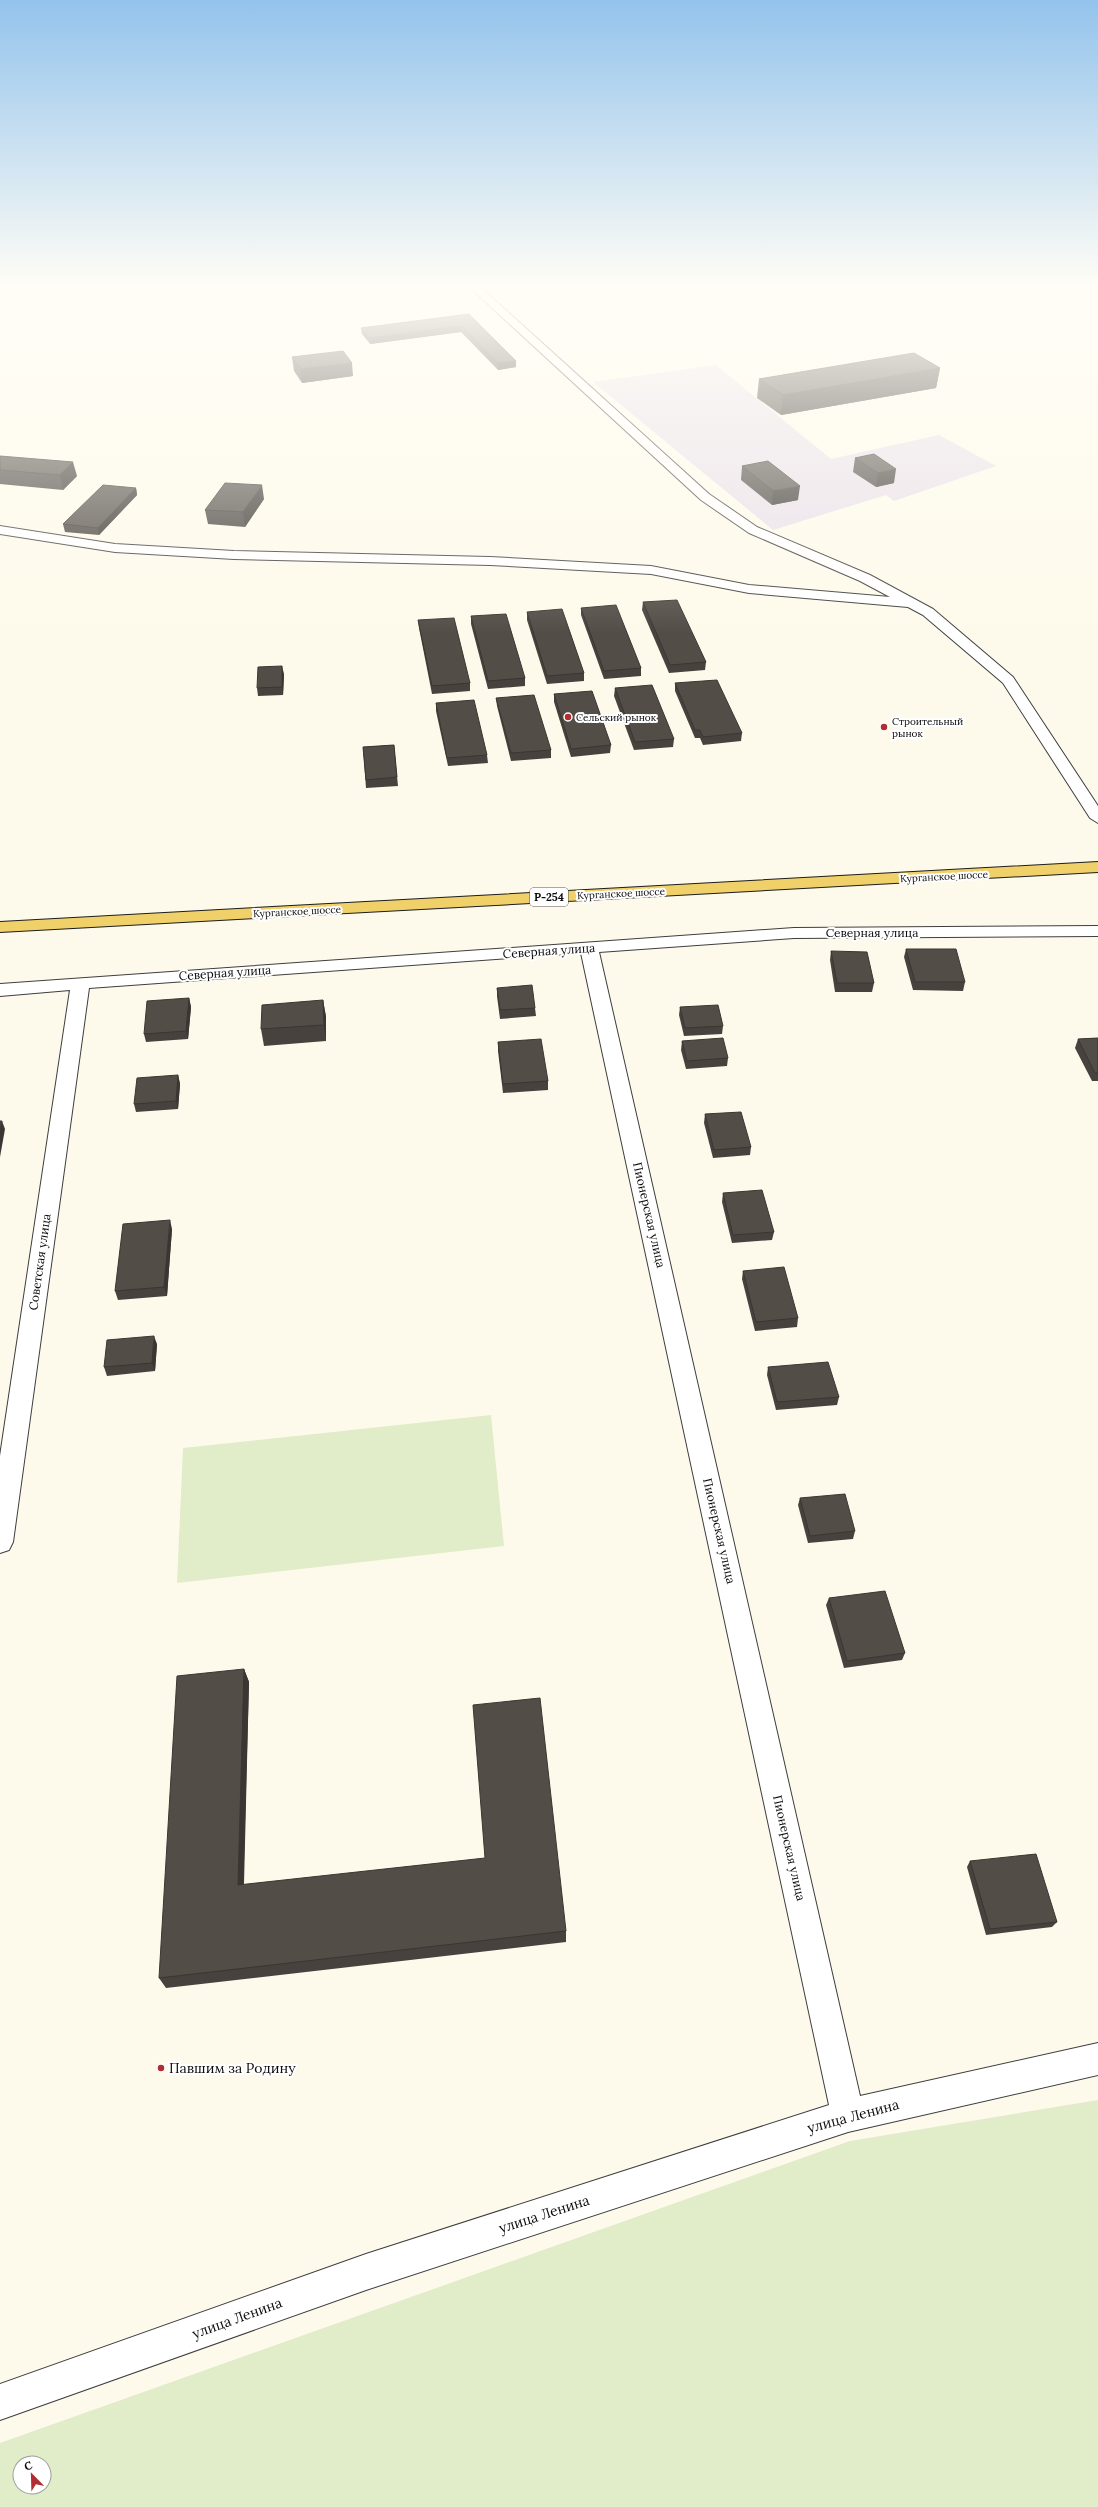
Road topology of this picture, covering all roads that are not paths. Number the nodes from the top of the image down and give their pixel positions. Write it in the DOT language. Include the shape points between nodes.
graph roads {
  1 [pos="598,400"];
  2 [pos="0,530"];
  3 [pos="837,566"];
  4 [pos="799,593"];
  5 [pos="911,603"];
  6 [pos="1098,818"];
  7 [pos="1098,867"];
  8 [pos="0,927"];
  9 [pos="1098,931"];
  10 [pos="589,948"];
  11 [pos="80,982"];
  12 [pos="0,990"];
  13 [pos="0,1542"];
  14 [pos="1098,2059"];
  15 [pos="848,2114"];
  16 [pos="0,2402"];
  1 -- 3 [label="street" via="705,497 753,530"];
  2 -- 4 [label="street" via="116,548 234,555 490,561 651,570 749,589"];
  3 -- 4 [label="street" via="836,576 828,582"];
  3 -- 5 [label="street"];
  4 -- 5 [label="street"];
  5 -- 6 [label="street" via="928,612 1008,680"];
  7 -- 8 [label="main road, Курганское шоссе / Р-254"];
  9 -- 10 [label="street, Северная улица" via="794,933"];
  10 -- 11 [label="street, Северная улица"];
  10 -- 15 [label="street, Пионерская улица"];
  11 -- 12 [label="street, Северная улица"];
  11 -- 13 [label="street, Советская улица"];
  14 -- 15 [label="street, улица Ленина"];
  15 -- 16 [label="street, улица Ленина" via="366,2272"];
}
